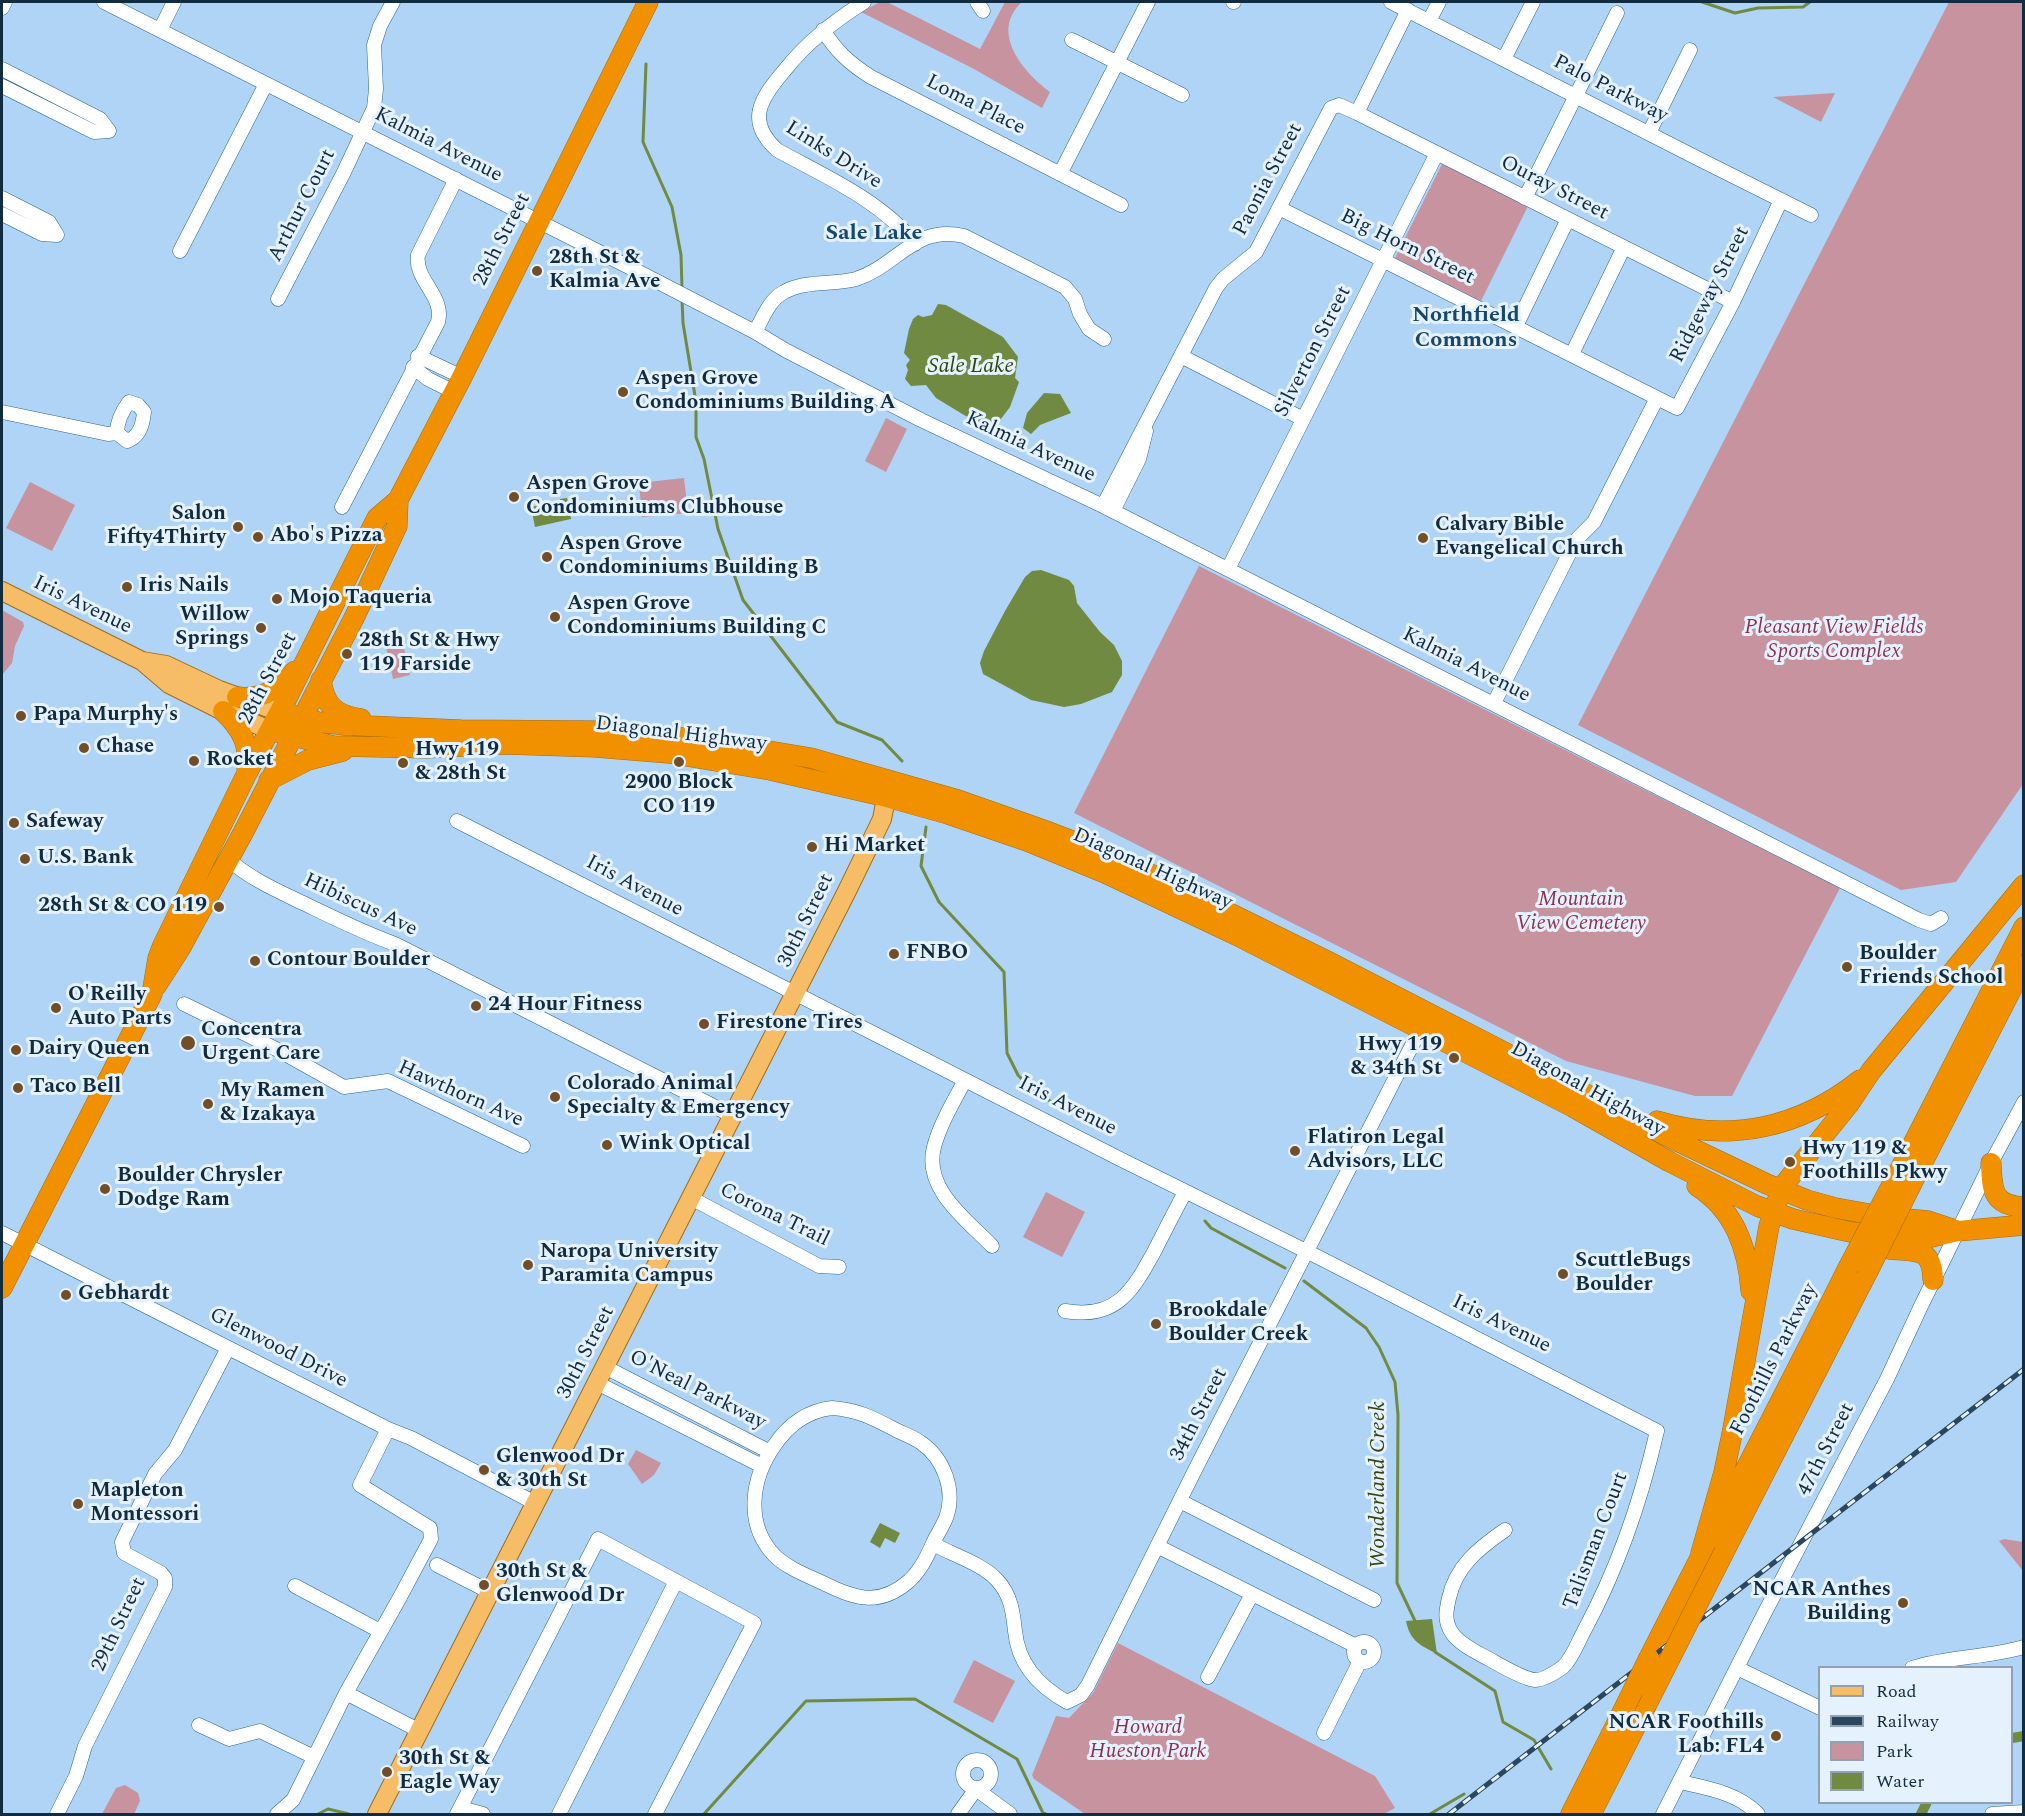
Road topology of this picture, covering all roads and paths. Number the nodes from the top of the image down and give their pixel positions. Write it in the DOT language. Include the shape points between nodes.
graph roads {
  1 [pos="5,2"];
  2 [pos="104,2"];
  3 [pos="174,2"];
  4 [pos="393,2"];
  5 [pos="648,2"];
  6 [pos="864,2"];
  7 [pos="1148,2"];
  8 [pos="1391,2"];
  9 [pos="1439,2"];
  10 [pos="1533,2"];
  11 [pos="2,8"];
  12 [pos="1408,10"];
  13 [pos="1617,14"];
  14 [pos="1430,21"];
  15 [pos="160,30"];
  16 [pos="823,30"];
  17 [pos="1072,40"];
  18 [pos="1690,50"];
  19 [pos="1504,59"];
  20 [pos="1118,63"];
  21 [pos="2,69"];
  22 [pos="26,82"];
  23 [pos="266,84"];
  24 [pos="2,86"];
  25 [pos="20,95"];
  26 [pos="1182,95"];
  27 [pos="1576,96"];
  28 [pos="1358,113"];
  29 [pos="364,132"];
  30 [pos="1649,133"];
  31 [pos="1437,153"];
  32 [pos="1060,174"];
  33 [pos="456,179"];
  34 [pos="2,198"];
  35 [pos="1525,198"];
  36 [pos="1781,200"];
  37 [pos="1121,205"];
  38 [pos="1279,208"];
  39 [pos="2,214"];
  40 [pos="1811,215"];
  41 [pos="1568,219"];
  42 [pos="539,222"];
  43 [pos="915,244"];
  44 [pos="1624,247"];
  45 [pos="180,251"];
  46 [pos="1383,260"];
  47 [pos="278,299"];
  48 [pos="1732,302"];
  49 [pos="1516,326"];
  50 [pos="755,332"];
  51 [pos="1104,339"];
  52 [pos="1572,354"];
  53 [pos="1181,356"];
  54 [pos="416,362"];
  55 [pos="458,385"];
  56 [pos="1657,398"];
  57 [pos="1677,408"];
  58 [pos="2,412"];
  59 [pos="1303,419"];
  60 [pos="117,433"];
  61 [pos="398,500"];
  62 [pos="342,507"];
  63 [pos="1108,508"];
  64 [pos="1228,569"];
  65 [pos="2,591"];
  66 [pos="309,655"];
  67 [pos="142,661"];
  68 [pos="321,680"];
  69 [pos="237,697"];
  70 [pos="1494,703"];
  71 [pos="223,711"];
  72 [pos="280,712"];
  73 [pos="301,718"];
  74 [pos="420,727"];
  75 [pos="270,729"];
  76 [pos="292,736"];
  77 [pos="357,747"];
  78 [pos="247,773"];
  79 [pos="269,780"];
  80 [pos="888,788"];
  81 [pos="457,821"];
  82 [pos="228,859"];
  83 [pos="2024,885"];
  84 [pos="1941,918"];
  85 [pos="2024,927"];
  86 [pos="2024,965"];
  87 [pos="154,988"];
  88 [pos="796,995"];
  89 [pos="184,1004"];
  90 [pos="1425,1021"];
  91 [pos="1871,1071"];
  92 [pos="965,1080"];
  93 [pos="2024,1102"];
  94 [pos="1615,1108"];
  95 [pos="1580,1111"];
  96 [pos="734,1116"];
  97 [pos="524,1146"];
  98 [pos="1991,1163"];
  99 [pos="1903,1182"];
  100 [pos="1781,1190"];
  101 [pos="1185,1192"];
  102 [pos="691,1198"];
  103 [pos="2024,1207"];
  104 [pos="1773,1212"];
  105 [pos="1793,1219"];
  106 [pos="2024,1225"];
  107 [pos="1958,1231"];
  108 [pos="2,1233"];
  109 [pos="24,1244"];
  110 [pos="992,1246"];
  111 [pos="1307,1252"];
  112 [pos="839,1267"];
  113 [pos="1933,1280"];
  114 [pos="2,1288"];
  115 [pos="1065,1311"];
  116 [pos="1751,1321"];
  117 [pos="228,1348"];
  118 [pos="601,1375"];
  119 [pos="388,1429"];
  120 [pos="1657,1431"];
  121 [pos="770,1452"];
  122 [pos="762,1466"];
  123 [pos="1180,1501"];
  124 [pos="535,1503"];
  125 [pos="1505,1530"];
  126 [pos="933,1544"];
  127 [pos="1157,1546"];
  128 [pos="1701,1553"];
  129 [pos="436,1565"];
  130 [pos="676,1581"];
  131 [pos="295,1586"];
  132 [pos="490,1592"];
  133 [pos="1252,1594"];
  134 [pos="1374,1600"];
  135 [pos="380,1631"];
  136 [pos="2024,1647"];
  137 [pos="1919,1666"];
  138 [pos="1737,1668"];
  139 [pos="1208,1677"];
  140 [pos="346,1693"];
  141 [pos="1818,1707"];
  142 [pos="199,1725"];
  143 [pos="420,1731"];
  144 [pos="1324,1733"];
  145 [pos="314,1757"];
  146 [pos="1680,1782"];
  147 [pos="459,1811"];
  148 [pos="2024,1812"];
  149 [pos="57,1815"];
  150 [pos="278,1815"];
  151 [pos="377,1815"];
  152 [pos="483,1815"];
  153 [pos="559,1815"];
  154 [pos="655,1815"];
  155 [pos="958,1815"];
  156 [pos="1010,1815"];
  157 [pos="1571,1815"];
  158 [pos="1591,1815"];
  159 [pos="1663,1815"];
  160 [pos="1758,1815"];
  161 [pos="1992,1815"];
  1 -- 11 [label="street"];
  2 -- 15 [label="street, Kalmia Avenue"];
  3 -- 15 [label="street"];
  4 -- 29 [label="street, Arthur Court" via="376,37 376,98"];
  5 -- 42 [label="highway, 28th Street"];
  6 -- 16 [label="street"];
  7 -- 20 [label="street"];
  8 -- 12 [label="street, Palo Parkway"];
  9 -- 14 [label="street"];
  10 -- 19 [label="street"];
  12 -- 14 [label="street, Palo Parkway"];
  12 -- 28 [label="street"];
  13 -- 27 [label="street"];
  14 -- 19 [label="street, Palo Parkway"];
  15 -- 23 [label="street, Kalmia Avenue"];
  16 -- 32 [label="street, Loma Place" via="840,54 861,71"];
  16 -- 43 [label="street, Links Drive" via="768,89 760,106 762,130 777,150 867,201 891,218"];
  17 -- 20 [label="street"];
  18 -- 30 [label="street"];
  19 -- 27 [label="street, Palo Parkway"];
  20 -- 26 [label="street"];
  20 -- 32 [label="street"];
  21 -- 22 [label="street"];
  22 -- 25 [label="street"];
  22 -- 25 [label="street" via="100,119 109,131 94,132"];
  23 -- 29 [label="street, Kalmia Avenue"];
  23 -- 45 [label="street"];
  24 -- 25 [label="street"];
  27 -- 30 [label="street, Palo Parkway"];
  27 -- 35 [label="street"];
  28 -- 31 [label="street, Ouray Street"];
  28 -- 38 [label="street, Paonia Street" via="1339,105 1331,108"];
  29 -- 33 [label="street, Kalmia Avenue"];
  29 -- 47 [label="street, Arthur Court"];
  30 -- 36 [label="street, Palo Parkway"];
  31 -- 35 [label="street, Ouray Street"];
  31 -- 46 [label="street, Silverton Street"];
  32 -- 37 [label="street, Loma Place"];
  33 -- 42 [label="street, Kalmia Avenue"];
  33 -- 54 [label="street" via="418,255 418,270 440,314"];
  34 -- 39 [label="street" via="49,222 57,235 42,234"];
  35 -- 41 [label="street, Ouray Street"];
  36 -- 40 [label="street, Palo Parkway"];
  36 -- 48 [label="street, Ridgeway Street"];
  38 -- 46 [label="street, Big Horn Street"];
  38 -- 53 [label="street, Paonia Street" via="1256,252 1216,288"];
  41 -- 44 [label="street, Ouray Street"];
  41 -- 49 [label="street"];
  42 -- 50 [label="street, Kalmia Avenue"];
  42 -- 55 [label="highway, 28th Street"];
  43 -- 50 [label="street" via="859,278 782,293 770,304"];
  43 -- 51 [label="street" via="935,234 964,236 1048,278 1065,287 1089,329"];
  44 -- 48 [label="street, Ouray Street"];
  44 -- 52 [label="street"];
  46 -- 49 [label="street, Big Horn Street"];
  46 -- 59 [label="street, Silverton Street"];
  48 -- 57 [label="street, Ridgeway Street"];
  49 -- 52 [label="street, Big Horn Street"];
  50 -- 63 [label="street, Kalmia Avenue" via="921,420"];
  52 -- 56 [label="street, Big Horn Street"];
  53 -- 59 [label="street"];
  53 -- 63 [label="street, Paonia Street"];
  54 -- 55 [label="street" via="428,379"];
  54 -- 62 [label="street"];
  55 -- 61 [label="highway, 28th Street"];
  56 -- 57 [label="street, Big Horn Street"];
  56 -- 70 [label="street" via="1594,522 1570,550"];
  58 -- 60 [label="street"];
  59 -- 64 [label="street, Silverton Street"];
  61 -- 66 [label="highway, 28th Street" via="377,518"];
  61 -- 68 [label="highway, 28th Street" via="397,526"];
  63 -- 64 [label="street, Kalmia Avenue"];
  64 -- 70 [label="street, Kalmia Avenue"];
  65 -- 67 [label="main road, Iris Avenue"];
  66 -- 69 [label="highway" via="276,689 257,697"];
  66 -- 72 [label="highway, 28th Street"];
  67 -- 69 [label="main road, Iris Avenue" via="166,665"];
  67 -- 71 [label="main road, Iris Avenue" via="169,684"];
  68 -- 73 [label="highway, 28th Street"];
  68 -- 74 [label="highway" via="324,697 340,713"];
  69 -- 72 [label="main road, Iris Avenue"];
  70 -- 84 [label="street, Kalmia Avenue" via="1919,921 1931,924"];
  71 -- 75 [label="main road, Iris Avenue"];
  71 -- 78 [label="highway" via="244,737"];
  72 -- 73 [label="highway, Diagonal Highway"];
  72 -- 75 [label="highway, 28th Street"];
  73 -- 74 [label="highway, Diagonal Highway" via="345,725"];
  73 -- 76 [label="highway, 28th Street"];
  74 -- 80 [label="highway, Diagonal Highway" via="596,731 697,739 811,758"];
  75 -- 76 [label="highway, Diagonal Highway"];
  75 -- 78 [label="highway, 28th Street"];
  76 -- 77 [label="highway, Diagonal Highway" via="333,746"];
  76 -- 79 [label="highway, 28th Street"];
  77 -- 79 [label="highway" via="308,760"];
  77 -- 80 [label="highway, Diagonal Highway" via="504,744 613,748"];
  78 -- 87 [label="highway, 28th Street" via="163,945"];
  79 -- 82 [label="highway, 28th Street"];
  80 -- 88 [label="main road, 30th Street" via="880,824"];
  80 -- 90 [label="highway, Diagonal Highway" via="1021,821 1096,850 1144,881"];
  81 -- 88 [label="street, Iris Avenue"];
  82 -- 87 [label="highway, 28th Street" via="169,968"];
  82 -- 96 [label="street, Hibiscus Ave" via="276,890 395,944"];
  83 -- 91 [label="highway"];
  85 -- 99 [label="highway, Foothills Parkway"];
  86 -- 99 [label="highway, Foothills Parkway"];
  87 -- 109 [label="highway, 28th Street"];
  88 -- 92 [label="street, Iris Avenue"];
  88 -- 96 [label="main road, 30th Street"];
  89 -- 97 [label="street, Hawthorn Ave" via="344,1087 388,1081"];
  90 -- 94 [label="highway, Diagonal Highway"];
  90 -- 95 [label="highway, Diagonal Highway"];
  90 -- 111 [label="street, 34th Street"];
  91 -- 94 [label="highway" via="1818,1107 1757,1129 1694,1130"];
  91 -- 100 [label="highway"];
  92 -- 101 [label="street, Iris Avenue"];
  92 -- 110 [label="street" via="935,1142 934,1175 948,1201"];
  93 -- 98 [label="street, 47th Street"];
  94 -- 100 [label="highway, Diagonal Highway"];
  95 -- 104 [label="highway, Diagonal Highway" via="1726,1192"];
  95 -- 116 [label="highway" via="1599,1129 1702,1190 1727,1212 1747,1258"];
  96 -- 102 [label="main road, 30th Street"];
  98 -- 103 [label="highway" via="1992,1188 2000,1202"];
  98 -- 107 [label="street, 47th Street"];
  99 -- 128 [label="highway, Foothills Parkway, bridge" via="1848,1268"];
  99 -- 158 [label="highway, Foothills Parkway, bridge" via="1868,1271"];
  100 -- 104 [label="highway"];
  100 -- 107 [label="highway, Diagonal Highway" via="1836,1208 1928,1221"];
  101 -- 111 [label="street, Iris Avenue"];
  101 -- 115 [label="street" via="1130,1292 1119,1302 1096,1312"];
  102 -- 112 [label="street, Corona Trail" via="819,1266"];
  102 -- 118 [label="main road, 30th Street"];
  104 -- 105 [label="highway, Diagonal Highway"];
  104 -- 116 [label="highway"];
  105 -- 107 [label="highway, Diagonal Highway" via="1850,1232 1898,1237 1927,1238"];
  105 -- 113 [label="highway" via="1825,1238 1924,1254 1931,1262"];
  106 -- 107 [label="highway, Diagonal Highway"];
  107 -- 113 [label="street, 47th Street"];
  108 -- 109 [label="street, Glenwood Drive"];
  109 -- 114 [label="highway, 28th Street"];
  109 -- 117 [label="street, Glenwood Drive"];
  111 -- 120 [label="street, Iris Avenue"];
  111 -- 123 [label="street, 34th Street"];
  113 -- 138 [label="street, 47th Street" via="1887,1379"];
  116 -- 128 [label="highway" via="1724,1472"];
  117 -- 119 [label="street, Glenwood Drive"];
  117 -- 149 [label="street, 29th Street" via="175,1450 155,1474 122,1542 124,1553 161,1573 165,1587 85,1746"];
  118 -- 121 [label="street, O'Neal Parkway"];
  118 -- 122 [label="street, O'Neal Parkway"];
  118 -- 124 [label="main road, 30th Street"];
  119 -- 124 [label="street, Glenwood Drive"];
  119 -- 135 [label="street" via="360,1485 430,1528 431,1539"];
  120 -- 125 [label="street, Talisman Court" via="1635,1515 1602,1598 1566,1665 1535,1680 1479,1654 1456,1638 1440,1613 1461,1567 1481,1546"];
  121 -- 122 [label="street"];
  121 -- 126 [label="street" via="794,1422 832,1408 865,1414 921,1442 935,1455 948,1480 950,1499 946,1517"];
  122 -- 126 [label="street" via="755,1491 755,1513 763,1540 775,1556 791,1567 843,1593 870,1598 901,1587 915,1575"];
  123 -- 127 [label="street, 34th Street"];
  123 -- 134 [label="street"];
  124 -- 132 [label="main road, 30th Street"];
  126 -- 127 [label="street, 34th Street" via="998,1581 1012,1605 1018,1649 1028,1668 1038,1681 1067,1702 1082,1695 1088,1685"];
  127 -- 133 [label="street"];
  128 -- 157 [label="highway, Foothills Parkway, bridge"];
  129 -- 132 [label="street"];
  130 -- 147 [label="street" via="598,1539"];
  130 -- 153 [label="street"];
  130 -- 154 [label="street" via="754,1623"];
  131 -- 135 [label="street"];
  132 -- 143 [label="main road, 30th Street"];
  133 -- 139 [label="street"];
  133 -- 144 [label="street" via="1356,1646 1366,1642 1373,1648 1370,1660 1360,1661"];
  135 -- 140 [label="street"];
  136 -- 137 [label="street"];
  138 -- 141 [label="street"];
  138 -- 146 [label="street, 47th Street"];
  140 -- 143 [label="street"];
  140 -- 145 [label="street"];
  142 -- 145 [label="street" via="229,1739 260,1731"];
  143 -- 151 [label="main road, 30th Street"];
  145 -- 150 [label="street" via="293,1800"];
  146 -- 159 [label="street, 47th Street"];
  146 -- 160 [label="street" via="1720,1790"];
  147 -- 152 [label="street"];
  148 -- 161 [label="street"];
  155 -- 156 [label="street" via="976,1789"];
}
